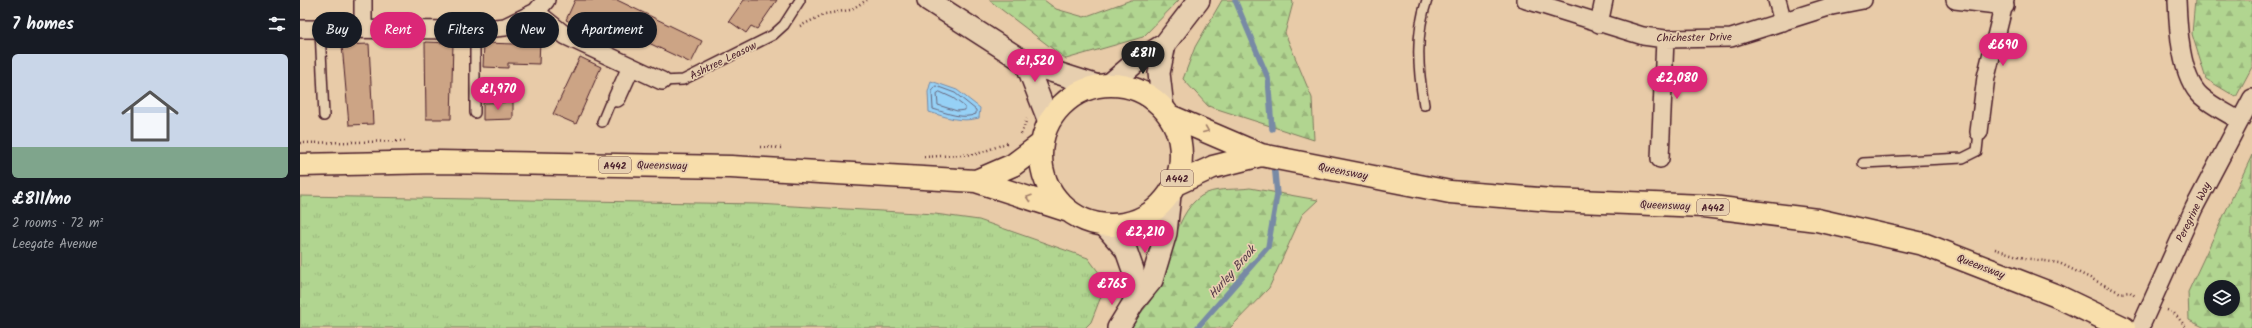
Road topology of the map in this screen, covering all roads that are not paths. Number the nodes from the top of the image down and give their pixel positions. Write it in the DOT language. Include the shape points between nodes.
graph roads {
  1 [pos="363,0"];
  2 [pos="800,0"];
  3 [pos="928,0"];
  4 [pos="1199,0"];
  5 [pos="1427,0"];
  6 [pos="1526,0"];
  7 [pos="1604,0"];
  8 [pos="1776,0"];
  9 [pos="1863,0"];
  10 [pos="1955,0"];
  11 [pos="2177,0"];
  12 [pos="2005,3"];
  13 [pos="541,6"];
  14 [pos="1783,22"];
  15 [pos="1599,24"];
  16 [pos="363,28"];
  17 [pos="498,28"];
  18 [pos="312,29"];
  19 [pos="434,29"];
  20 [pos="300,30"];
  21 [pos="1665,39"];
  22 [pos="1165,44"];
  23 [pos="321,48"];
  24 [pos="475,48"];
  25 [pos="1026,63"];
  26 [pos="631,67"];
  27 [pos="662,81"];
  28 [pos="1103,85"];
  29 [pos="616,98"];
  30 [pos="2252,98"];
  31 [pos="1424,105"];
  32 [pos="1166,112"];
  33 [pos="476,114"];
  34 [pos="324,116"];
  35 [pos="2240,120"];
  36 [pos="602,122"];
  37 [pos="1049,122"];
  38 [pos="1979,132"];
  39 [pos="1041,144"];
  40 [pos="1271,157"];
  41 [pos="1660,159"];
  42 [pos="1863,162"];
  43 [pos="300,164"];
  44 [pos="976,181"];
  45 [pos="1173,189"];
  46 [pos="1066,210"];
  47 [pos="1105,226"];
  48 [pos="1134,302"];
  49 [pos="1118,328"];
  50 [pos="2124,328"];
  51 [pos="2140,328"];
  1 -- 16 [label="street"];
  2 -- 27 [label="lane, Ashtree Leasow" via="784,25 773,35 683,80"];
  3 -- 25 [label="street"];
  4 -- 22 [label="street"];
  5 -- 31 [label="lane" via="1422,14 1419,46"];
  6 -- 15 [label="street, Chichester Drive"];
  7 -- 15 [label="street"];
  8 -- 14 [label="street"];
  9 -- 14 [label="street, Chichester Drive" via="1832,6"];
  10 -- 12 [label="street"];
  11 -- 35 [label="street" via="2180,45 2194,86 2200,96"];
  12 -- 38 [label="street" via="1986,77"];
  13 -- 17 [label="street" via="505,27"];
  13 -- 26 [label="street, Ashtree Leasow" via="566,36"];
  14 -- 21 [label="street, Chichester Drive" via="1731,38"];
  15 -- 21 [label="street, Chichester Drive"];
  16 -- 19 [label="street"];
  18 -- 20 [label="street"];
  21 -- 41 [label="street"];
  22 -- 28 [label="street"];
  22 -- 32 [label="street" via="1159,73"];
  23 -- 34 [label="lane"];
  24 -- 33 [label="lane"];
  25 -- 28 [label="street"];
  25 -- 37 [label="street"];
  26 -- 27 [label="street, Ashtree Leasow"];
  26 -- 29 [label="street"];
  28 -- 32 [label="main road, A442" via="1129,87 1141,92"];
  28 -- 37 [label="main road, A442" via="1078,93 1061,106"];
  29 -- 36 [label="lane"];
  30 -- 35 [label="street, Peregrine Way"];
  32 -- 40 [label="main road, A442, one-way"];
  32 -- 45 [label="main road, A442" via="1180,138 1182,161"];
  35 -- 51 [label="street, Peregrine Way" via="2194,208"];
  37 -- 39 [label="main road, A442"];
  38 -- 42 [label="lane" via="1977,151 1963,158"];
  39 -- 44 [label="main road, A442" via="1013,165"];
  39 -- 46 [label="main road, A442" via="1041,168 1050,191"];
  40 -- 45 [label="main road, A442" via="1213,167"];
  40 -- 50 [label="main road, Queensway / A442" via="1450,192 1552,200 1704,206 1817,220 1923,244 2057,296"];
  43 -- 44 [label="main road, Queensway / A442" via="437,162 731,167"];
  46 -- 44 [label="main road, A442, one-way"];
  45 -- 47 [label="main road, A442" via="1153,213 1130,224"];
  45 -- 48 [label="street" via="1166,233 1152,280"];
  46 -- 47 [label="main road, A442" via="1084,221"];
  47 -- 48 [label="street" via="1126,250 1133,270"];
  48 -- 49 [label="street"];
}
